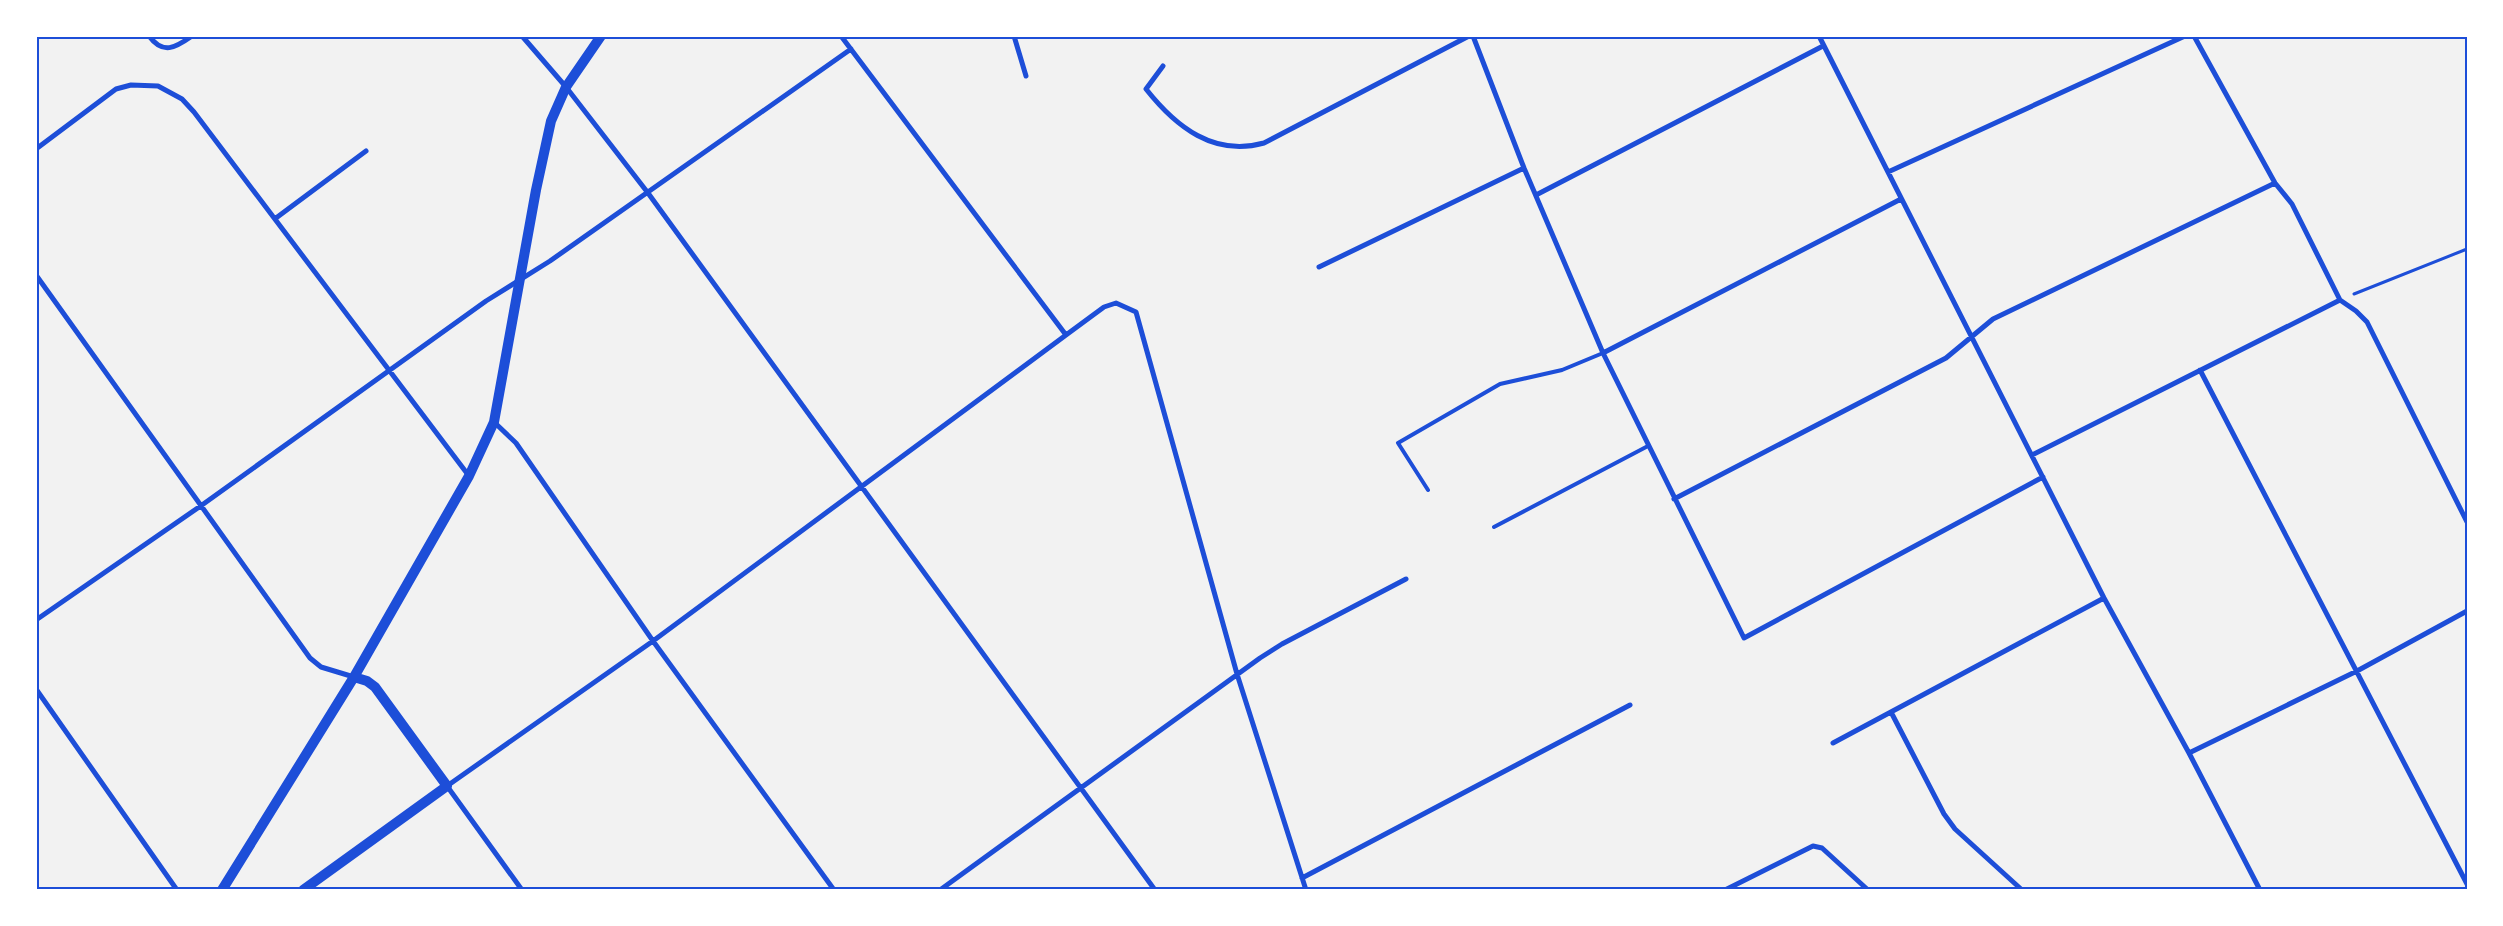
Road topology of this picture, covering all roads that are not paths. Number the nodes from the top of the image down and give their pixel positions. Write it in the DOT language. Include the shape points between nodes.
graph roads {
  1 [pos="149,36"];
  2 [pos="192,36"];
  3 [pos="522,36"];
  4 [pos="601,36"];
  5 [pos="841,36"];
  6 [pos="1014,36"];
  7 [pos="1469,36"];
  8 [pos="1473,36"];
  9 [pos="1819,36"];
  10 [pos="2185,36"];
  11 [pos="2194,36"];
  12 [pos="1823,46"];
  13 [pos="851,49"];
  14 [pos="1163,66"];
  15 [pos="1026,76"];
  16 [pos="566,87"];
  17 [pos="36,148"];
  18 [pos="366,151"];
  19 [pos="1524,168"];
  20 [pos="1888,172"];
  21 [pos="2275,183"];
  22 [pos="648,193"];
  23 [pos="1536,195"];
  24 [pos="1901,199"];
  25 [pos="276,218"];
  26 [pos="1319,267"];
  27 [pos="36,275"];
  28 [pos="520,280"];
  29 [pos="2340,300"];
  30 [pos="1066,335"];
  31 [pos="1970,336"];
  32 [pos="1603,352"];
  33 [pos="388,370"];
  34 [pos="2200,370"];
  35 [pos="494,422"];
  36 [pos="1648,446"];
  37 [pos="2032,455"];
  38 [pos="469,476"];
  39 [pos="2043,477"];
  40 [pos="863,487"];
  41 [pos="1428,490"];
  42 [pos="1674,499"];
  43 [pos="202,505"];
  44 [pos="2467,522"];
  45 [pos="1494,527"];
  46 [pos="1406,579"];
  47 [pos="2104,598"];
  48 [pos="2467,611"];
  49 [pos="36,620"];
  50 [pos="653,641"];
  51 [pos="2357,671"];
  52 [pos="1237,674"];
  53 [pos="354,677"];
  54 [pos="36,689"];
  55 [pos="1630,705"];
  56 [pos="1891,712"];
  57 [pos="1832,743"];
  58 [pos="2189,753"];
  59 [pos="447,786"];
  60 [pos="1082,788"];
  61 [pos="1302,878"];
  62 [pos="2467,884"];
  63 [pos="177,890"];
  64 [pos="222,890"];
  65 [pos="303,890"];
  66 [pos="522,890"];
  67 [pos="834,890"];
  68 [pos="940,890"];
  69 [pos="1156,890"];
  70 [pos="1306,890"];
  71 [pos="1725,890"];
  72 [pos="1868,890"];
  73 [pos="2022,890"];
  74 [pos="2260,890"];
  1 -- 2 [label="street" via="156,45 166,48 178,46"];
  3 -- 16 [label="street"];
  4 -- 16 [label="main road"];
  5 -- 13 [label="street"];
  6 -- 15 [label="street"];
  7 -- 14 [label="street" via="1264,143 1248,147 1228,146 1204,139 1188,131 1156,101 1146,89"];
  8 -- 19 [label="street"];
  9 -- 12 [label="street"];
  10 -- 20 [label="street"];
  11 -- 21 [label="street"];
  12 -- 20 [label="street"];
  12 -- 23 [label="street"];
  13 -- 22 [label="street"];
  13 -- 30 [label="street"];
  16 -- 22 [label="street"];
  16 -- 28 [label="main road" via="554,112 547,139"];
  17 -- 25 [label="street" via="116,89 131,85 158,86 182,99 194,112"];
  18 -- 25 [label="street"];
  19 -- 23 [label="street"];
  19 -- 26 [label="street"];
  20 -- 24 [label="street"];
  21 -- 29 [label="street" via="2292,204"];
  21 -- 31 [label="street" via="1993,319"];
  22 -- 28 [label="street"];
  22 -- 40 [label="street"];
  23 -- 32 [label="street"];
  24 -- 31 [label="street"];
  24 -- 32 [label="street"];
  25 -- 33 [label="street"];
  27 -- 43 [label="street"];
  28 -- 33 [label="street"];
  28 -- 35 [label="main road"];
  29 -- 34 [label="street"];
  29 -- 44 [label="street" via="2367,322"];
  30 -- 40 [label="street"];
  30 -- 52 [label="street" via="1104,307 1116,303 1136,312"];
  31 -- 37 [label="street"];
  31 -- 42 [label="street" via="1946,358"];
  32 -- 36 [label="street"];
  32 -- 41 [label="lane" via="1562,370 1500,384 1398,443"];
  33 -- 38 [label="street"];
  33 -- 43 [label="street"];
  34 -- 37 [label="street"];
  34 -- 51 [label="street"];
  35 -- 38 [label="main road"];
  35 -- 50 [label="street" via="516,443"];
  36 -- 42 [label="street"];
  36 -- 45 [label="lane"];
  37 -- 39 [label="street"];
  38 -- 53 [label="main road"];
  39 -- 42 [label="street" via="1744,638"];
  39 -- 47 [label="street"];
  40 -- 50 [label="street"];
  40 -- 60 [label="street"];
  43 -- 49 [label="street"];
  43 -- 53 [label="street" via="310,658 322,667"];
  46 -- 52 [label="street" via="1282,644"];
  47 -- 56 [label="street"];
  47 -- 58 [label="street"];
  48 -- 51 [label="street"];
  50 -- 59 [label="street"];
  50 -- 67 [label="street"];
  51 -- 58 [label="street"];
  51 -- 62 [label="street"];
  52 -- 60 [label="street"];
  52 -- 61 [label="street"];
  53 -- 59 [label="main road" via="376,687"];
  53 -- 64 [label="main road"];
  54 -- 63 [label="street"];
  55 -- 61 [label="street"];
  56 -- 57 [label="street"];
  56 -- 73 [label="street" via="1944,814"];
  58 -- 74 [label="street"];
  59 -- 65 [label="main road"];
  59 -- 66 [label="street"];
  60 -- 68 [label="street"];
  60 -- 69 [label="street"];
  61 -- 70 [label="street"];
  71 -- 72 [label="street" via="1806,848 1822,848"];
}
